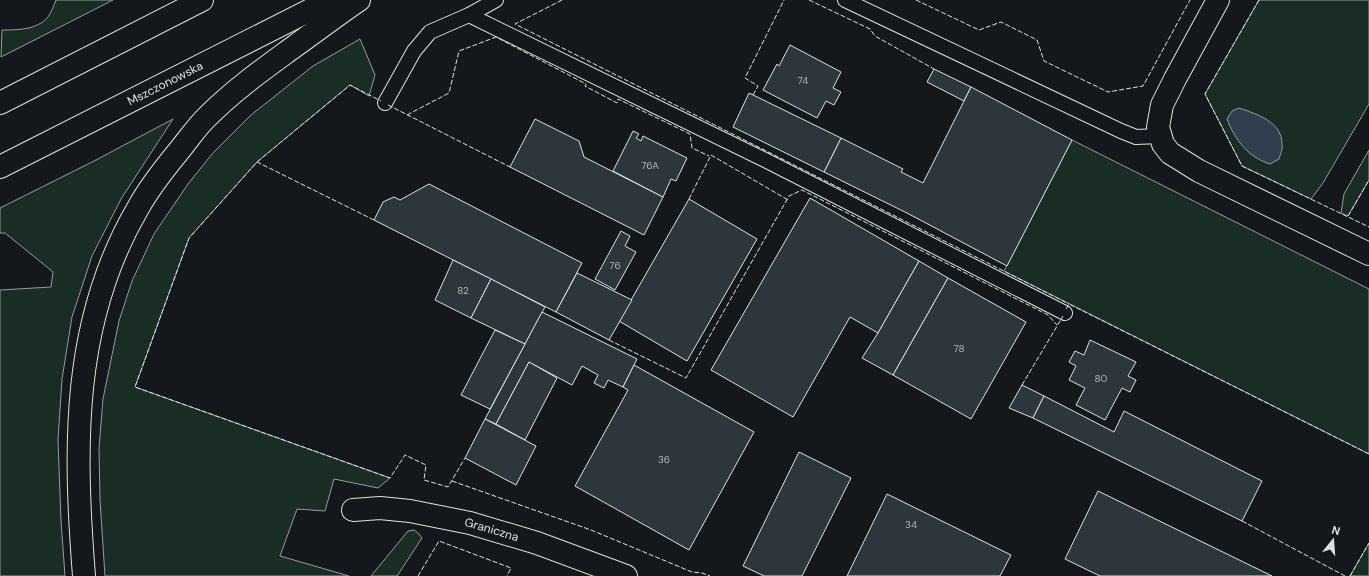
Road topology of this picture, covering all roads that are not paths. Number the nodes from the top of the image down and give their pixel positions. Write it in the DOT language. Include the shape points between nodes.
graph roads {
  1 [pos="202,0"];
  2 [pos="330,0"];
  3 [pos="359,0"];
  4 [pos="496,0"];
  5 [pos="845,0"];
  6 [pos="1218,0"];
  7 [pos="469,15"];
  8 [pos="0,103"];
  9 [pos="385,103"];
  10 [pos="1160,136"];
  11 [pos="0,167"];
  12 [pos="1369,254"];
  13 [pos="1065,313"];
  14 [pos="353,510"];
  15 [pos="84,576"];
  16 [pos="626,576"];
  1 -- 8 [label="main road"];
  2 -- 11 [label="main road, Mszczonowska"];
  3 -- 15 [label="main road" via="247,81 208,116 168,164 138,207 114,256 100,292 82,386 78,444"];
  4 -- 7 [label="lane"];
  5 -- 10 [label="lane" via="1121,132 1136,136"];
  6 -- 10 [label="main road" via="1162,105 1158,127"];
  7 -- 9 [label="lane" via="430,32 414,51"];
  7 -- 13 [label="lane" via="765,160"];
  10 -- 12 [label="main road" via="1170,153 1199,171"];
  14 -- 16 [label="main road, Graniczna" via="380,508 410,511 470,523 537,543"];
}
